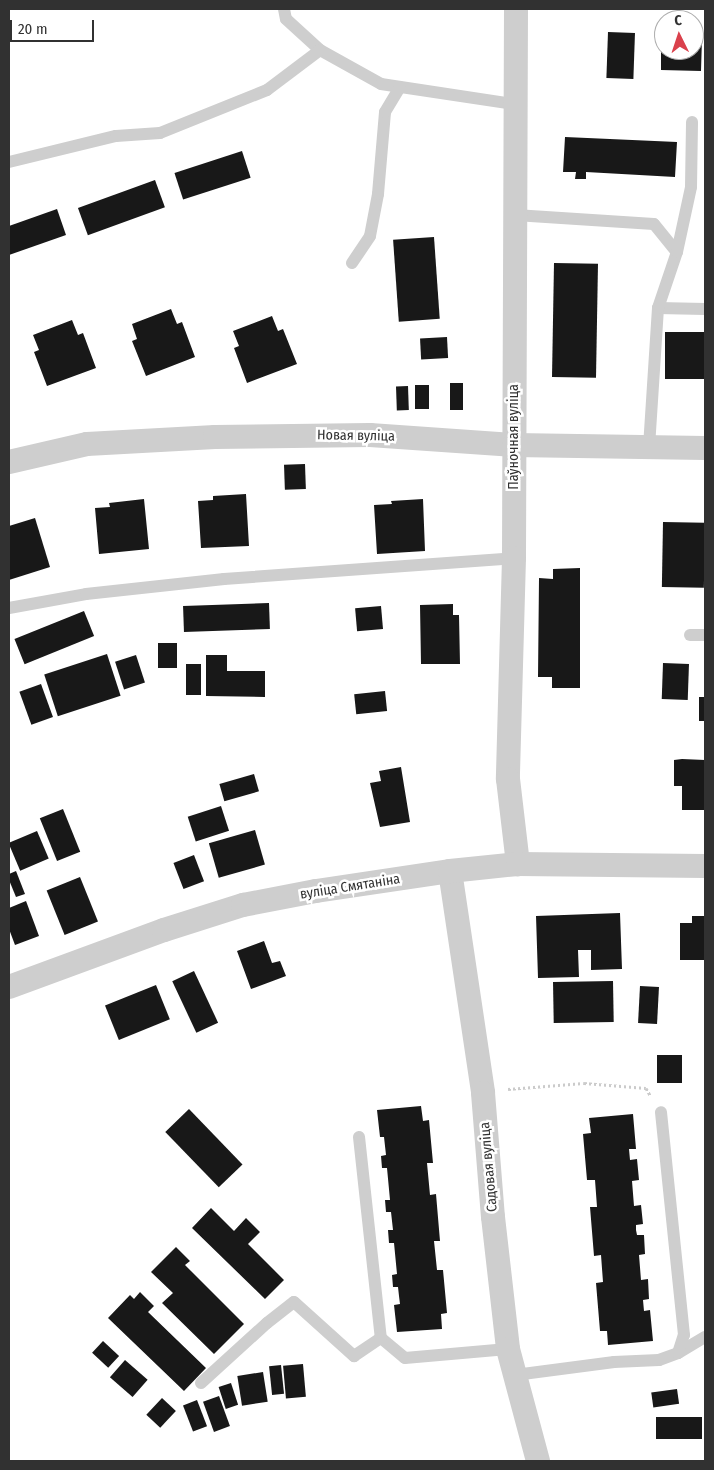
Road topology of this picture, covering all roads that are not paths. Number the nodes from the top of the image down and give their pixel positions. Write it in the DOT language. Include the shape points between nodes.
graph roads {
  1 [pos="284,9"];
  2 [pos="516,9"];
  3 [pos="320,50"];
  4 [pos="400,87"];
  5 [pos="514,104"];
  6 [pos="692,122"];
  7 [pos="9,162"];
  8 [pos="515,215"];
  9 [pos="677,252"];
  10 [pos="352,264"];
  11 [pos="658,308"];
  12 [pos="705,309"];
  13 [pos="514,445"];
  14 [pos="649,447"];
  15 [pos="705,448"];
  16 [pos="9,462"];
  17 [pos="514,558"];
  18 [pos="9,608"];
  19 [pos="690,635"];
  20 [pos="705,635"];
  21 [pos="518,864"];
  22 [pos="705,866"];
  23 [pos="450,871"];
  24 [pos="9,987"];
  25 [pos="661,1112"];
  26 [pos="359,1137"];
  27 [pos="705,1337"];
  28 [pos="381,1338"];
  29 [pos="508,1350"];
  30 [pos="678,1353"];
  31 [pos="515,1375"];
  32 [pos="201,1383"];
  33 [pos="538,1461"];
  1 -- 3 [label="lane" via="286,20"];
  2 -- 5 [label="street, Паўночная вуліца"];
  3 -- 4 [label="lane" via="381,84"];
  3 -- 7 [label="lane" via="267,90 160,133 116,136"];
  4 -- 5 [label="lane"];
  4 -- 10 [label="lane" via="385,112 378,194 370,236"];
  5 -- 8 [label="street, Паўночная вуліца"];
  6 -- 9 [label="lane" via="691,187"];
  8 -- 9 [label="lane" via="654,224"];
  8 -- 13 [label="street, Паўночная вуліца"];
  9 -- 11 [label="lane"];
  11 -- 12 [label="lane"];
  11 -- 14 [label="lane"];
  13 -- 14 [label="street, Новая вуліца"];
  13 -- 16 [label="street, Новая вуліца" via="370,435 215,437 87,444"];
  13 -- 17 [label="street, Паўночная вуліца"];
  14 -- 15 [label="street, Новая вуліца"];
  17 -- 18 [label="lane" via="224,579 86,594"];
  17 -- 21 [label="street, Паўночная вуліца" via="508,780"];
  19 -- 20 [label="lane"];
  21 -- 22 [label="street, вуліца Смятаніна"];
  21 -- 23 [label="street, вуліца Смятаніна"];
  23 -- 24 [label="street, вуліца Смятаніна" via="243,905 164,930"];
  23 -- 29 [label="street, Садовая вуліца" via="483,1093"];
  25 -- 30 [label="lane" via="684,1335"];
  26 -- 28 [label="lane"];
  27 -- 30 [label="lane"];
  28 -- 29 [label="lane" via="405,1358"];
  28 -- 32 [label="lane" via="354,1356 294,1302"];
  29 -- 31 [label="street, Садовая вуліца"];
  30 -- 31 [label="lane" via="659,1360 614,1362"];
  31 -- 33 [label="street, Садовая вуліца"];
}
